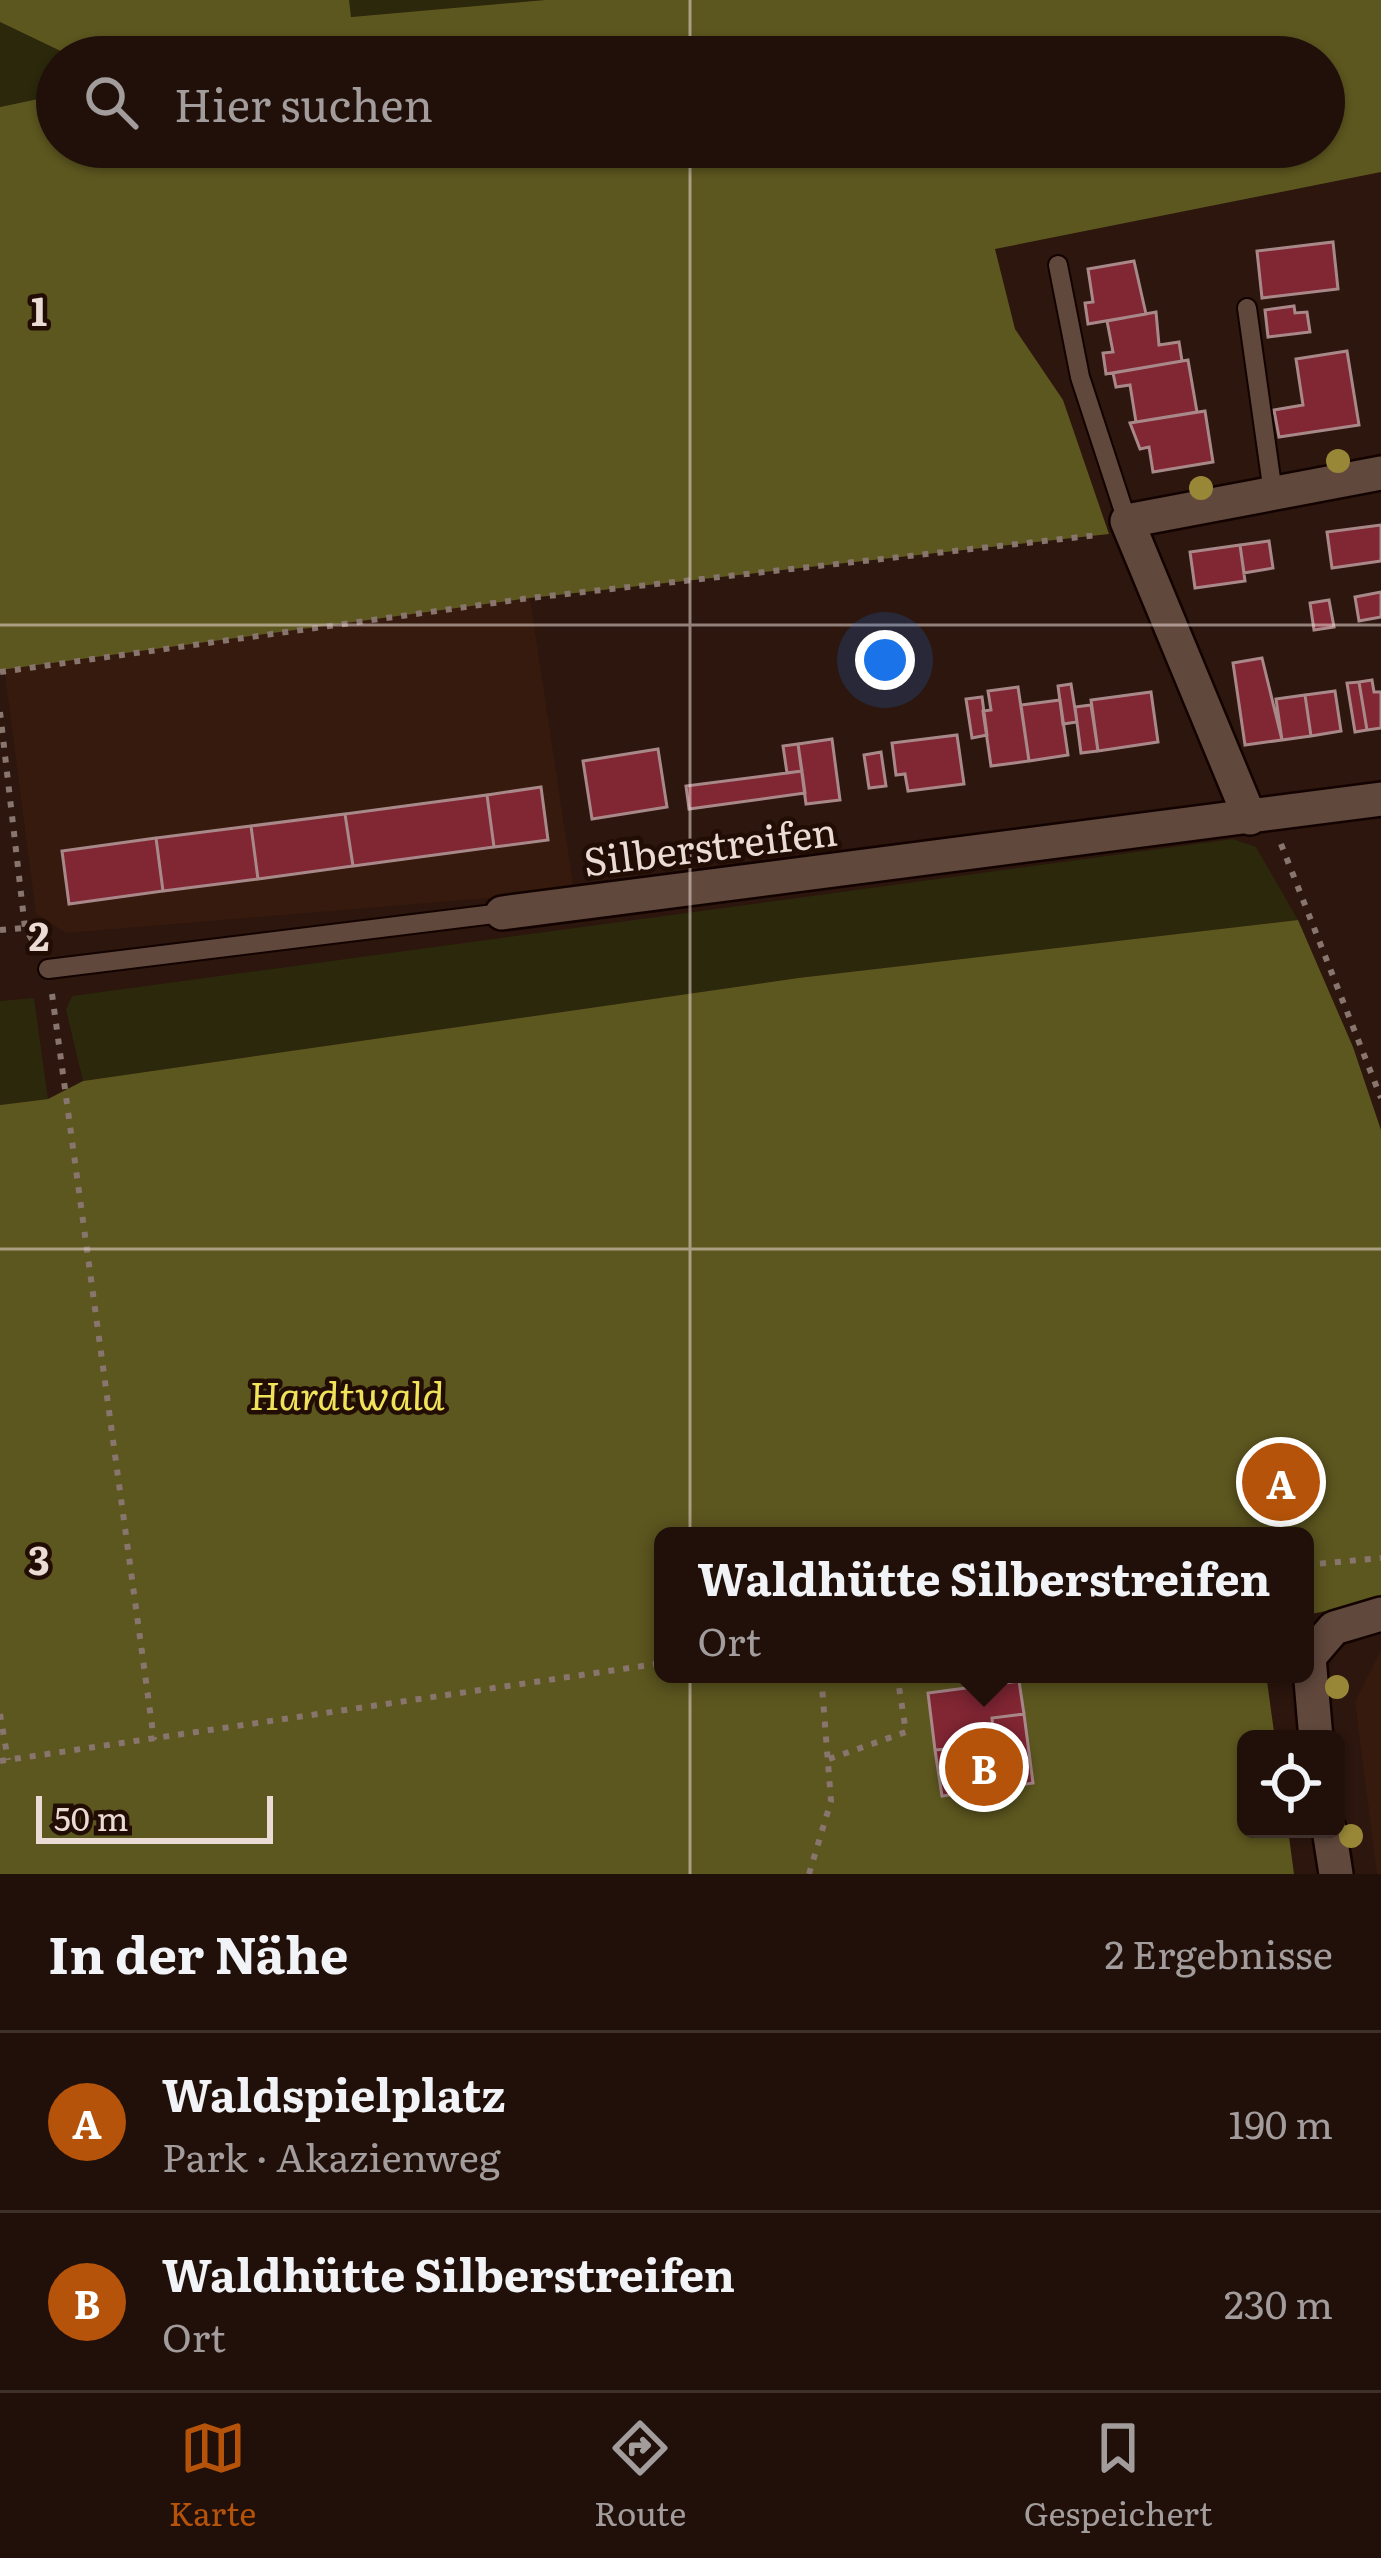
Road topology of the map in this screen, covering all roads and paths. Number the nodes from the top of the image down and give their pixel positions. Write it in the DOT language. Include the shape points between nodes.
graph roads {
  1 [pos="1058,265"];
  2 [pos="1247,308"];
  3 [pos="1381,473"];
  4 [pos="1273,493"];
  5 [pos="1127,521"];
  6 [pos="0,672"];
  7 [pos="0,712"];
  8 [pos="1381,799"];
  9 [pos="1263,816"];
  10 [pos="502,913"];
  11 [pos="25,928"];
  12 [pos="0,930"];
  13 [pos="48,969"];
  14 [pos="1381,1097"];
  15 [pos="1381,1558"];
  16 [pos="1314,1564"];
  17 [pos="1381,1614"];
  18 [pos="1314,1652"];
  19 [pos="654,1664"];
  20 [pos="822,1683"];
  21 [pos="898,1683"];
  22 [pos="1312,1683"];
  23 [pos="0,1714"];
  24 [pos="1315,1730"];
  25 [pos="154,1740"];
  26 [pos="828,1760"];
  27 [pos="4,1761"];
  28 [pos="1330,1838"];
  29 [pos="808,1874"];
  30 [pos="1336,1874"];
  1 -- 5 [label="lane" via="1080,377"];
  2 -- 4 [label="lane"];
  3 -- 4 [label="street"];
  4 -- 5 [label="street"];
  5 -- 6 [label="path" via="1109,534 530,598"];
  5 -- 9 [label="street"];
  7 -- 11 [label="path"];
  8 -- 9 [label="street, Silberstreifen"];
  9 -- 10 [label="street, Silberstreifen"];
  9 -- 14 [label="path"];
  10 -- 13 [label="lane, Silberstreifen"];
  11 -- 12 [label="path"];
  11 -- 13 [label="path"];
  13 -- 25 [label="path"];
  15 -- 16 [label="path"];
  17 -- 18 [label="street" via="1334,1628"];
  19 -- 25 [label="path"];
  20 -- 26 [label="path"];
  21 -- 26 [label="path" via="906,1732"];
  22 -- 24 [label="street"];
  23 -- 27 [label="path"];
  25 -- 27 [label="path"];
  26 -- 29 [label="path" via="831,1801"];
  28 -- 30 [label="street"];
}
